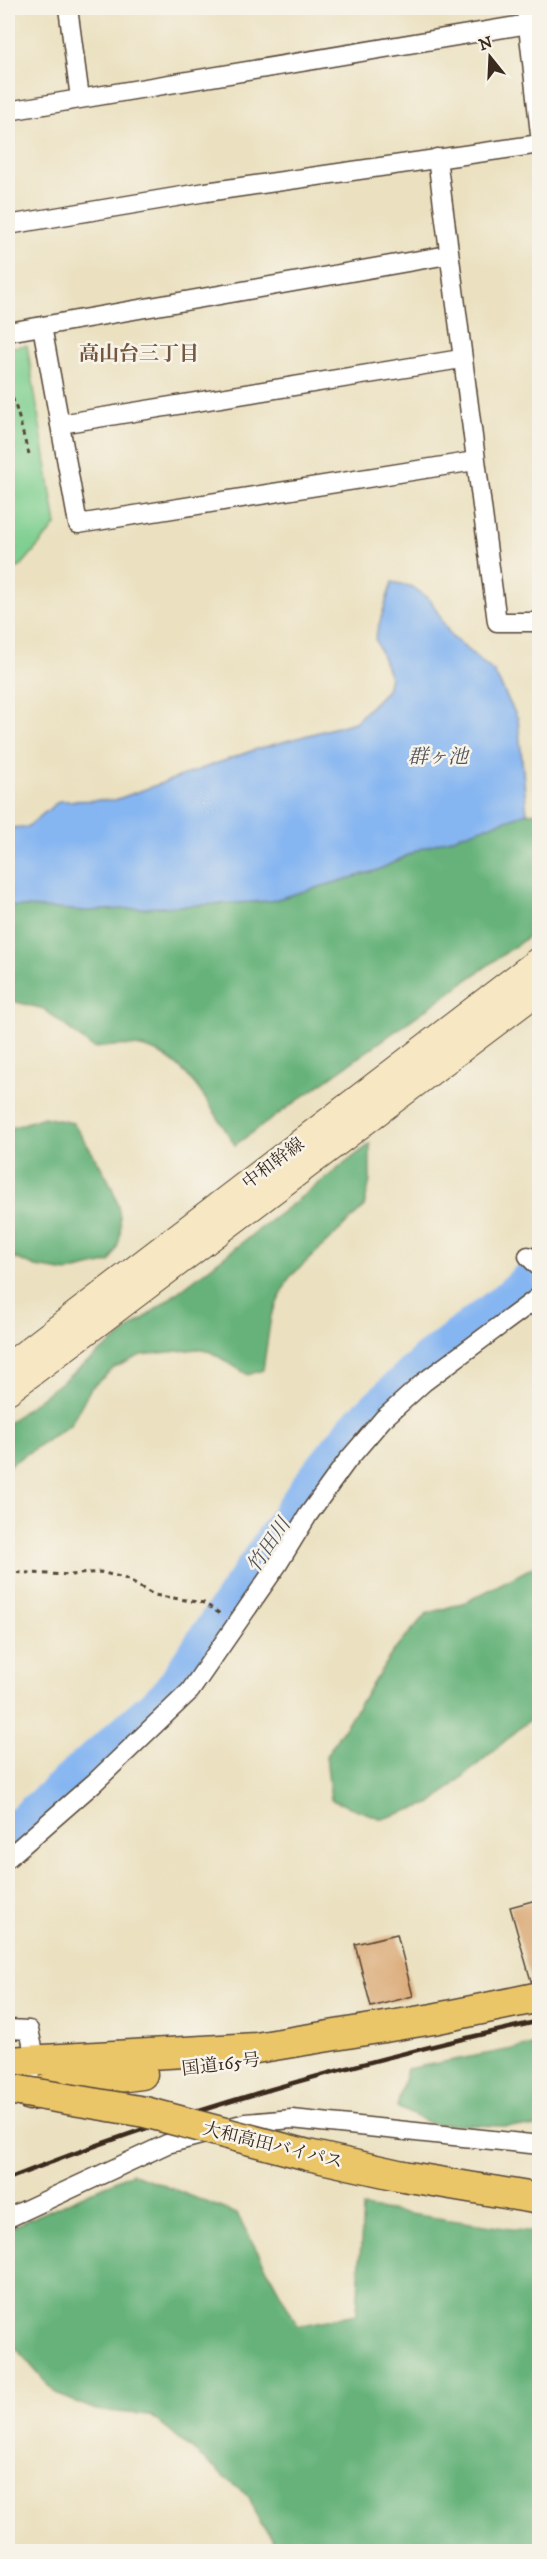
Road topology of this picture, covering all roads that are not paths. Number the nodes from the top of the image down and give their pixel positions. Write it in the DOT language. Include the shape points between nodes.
graph roads {
  1 [pos="68,8"];
  2 [pos="531,18"];
  3 [pos="80,98"];
  4 [pos="8,111"];
  5 [pos="540,134"];
  6 [pos="540,144"];
  7 [pos="437,158"];
  8 [pos="8,225"];
  9 [pos="448,255"];
  10 [pos="42,326"];
  11 [pos="8,332"];
  12 [pos="461,359"];
  13 [pos="60,424"];
  14 [pos="475,461"];
  15 [pos="540,622"];
  16 [pos="540,959"];
  17 [pos="540,990"];
  18 [pos="540,1296"];
  19 [pos="8,1366"];
  20 [pos="8,1391"];
  21 [pos="8,1858"];
  22 [pos="540,1997"];
  23 [pos="433,2019"];
  24 [pos="8,2028"];
  25 [pos="22,2062"];
  26 [pos="8,2087"];
  27 [pos="8,2102"];
  28 [pos="540,2145"];
  29 [pos="540,2199"];
  30 [pos="8,2218"];
  1 -- 3 [label="street"];
  2 -- 3 [label="street"];
  2 -- 5 [label="street"];
  3 -- 4 [label="street"];
  6 -- 7 [label="street"];
  7 -- 8 [label="street"];
  7 -- 9 [label="street"];
  9 -- 10 [label="street"];
  9 -- 12 [label="street"];
  10 -- 11 [label="street"];
  10 -- 13 [label="street"];
  12 -- 13 [label="street"];
  12 -- 14 [label="street"];
  13 -- 14 [label="street" via="78,524"];
  14 -- 15 [label="street" via="497,622"];
  16 -- 19 [label="main road, 中和幹線"];
  17 -- 20 [label="main road, 中和幹線"];
  18 -- 21 [label="street" via="424,1382 383,1419 314,1506 190,1691"];
  22 -- 23 [label="highway, 国道165号"];
  23 -- 25 [label="highway, 国道165号" via="256,2048"];
  23 -- 27 [label="highway, 国道165号" via="348,2042 248,2062 71,2083"];
  24 -- 25 [label="street" via="30,2030"];
  25 -- 26 [label="street" via="29,2078"];
  26 -- 29 [label="highway, 大和高田バイパス, bridge" via="145,2112 403,2176"];
  28 -- 30 [label="street" via="303,2120 246,2123 167,2144"];
}
